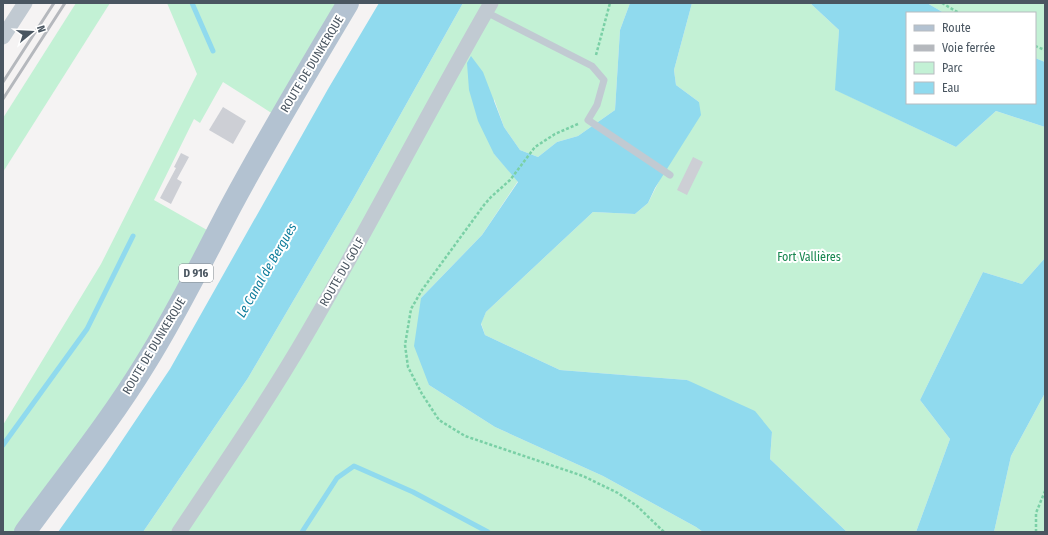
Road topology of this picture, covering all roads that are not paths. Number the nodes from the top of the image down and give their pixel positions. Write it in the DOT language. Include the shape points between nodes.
graph roads {
  1 [pos="25,3"];
  2 [pos="348,3"];
  3 [pos="488,7"];
  4 [pos="3,37"];
  5 [pos="670,175"];
  6 [pos="25,532"];
  7 [pos="179,532"];
  1 -- 4 [label="street"];
  2 -- 6 [label="main road, ROUTE DE DUNKERQUE / D 916" via="267,141 148,358 114,410"];
  3 -- 5 [label="lane" via="592,66 604,80 597,105 588,120"];
  3 -- 7 [label="street, ROUTE DU GOLF" via="368,228 308,332 254,420"];
}
